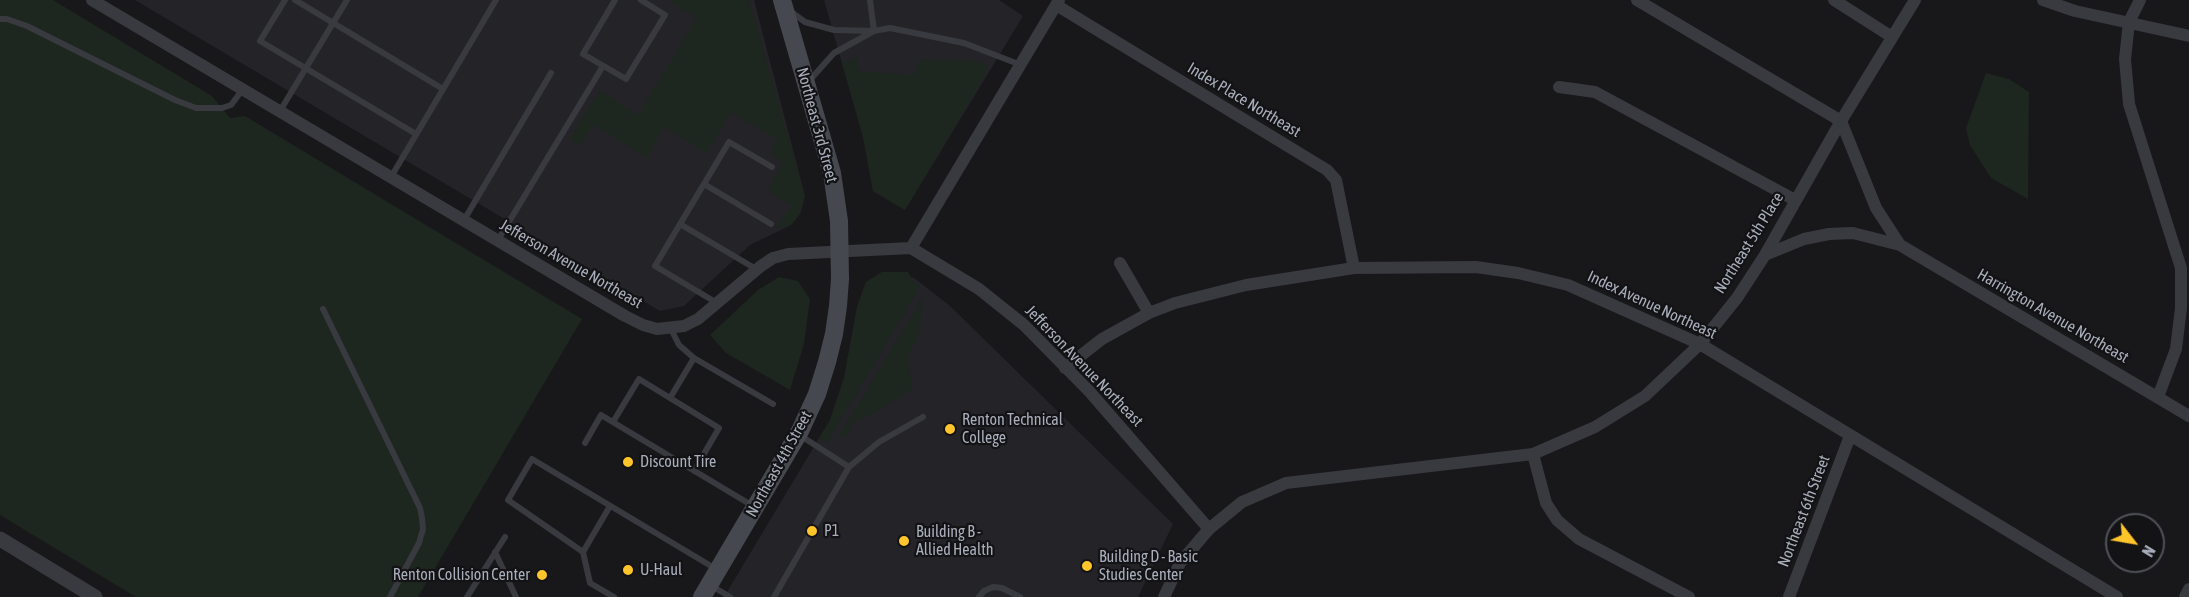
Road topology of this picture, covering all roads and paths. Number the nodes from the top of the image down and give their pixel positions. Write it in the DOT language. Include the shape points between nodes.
graph roads {
  1 [pos="92,0"];
  2 [pos="285,0"];
  3 [pos="295,0"];
  4 [pos="347,0"];
  5 [pos="496,0"];
  6 [pos="615,0"];
  7 [pos="641,0"];
  8 [pos="870,0"];
  9 [pos="1637,0"];
  10 [pos="1834,0"];
  11 [pos="1915,0"];
  12 [pos="2043,0"];
  13 [pos="2140,0"];
  14 [pos="783,3"];
  15 [pos="1058,3"];
  16 [pos="0,19"];
  17 [pos="2129,22"];
  18 [pos="333,23"];
  19 [pos="874,31"];
  20 [pos="2189,36"];
  21 [pos="1892,37"];
  22 [pos="603,66"];
  23 [pos="1021,66"];
  24 [pos="306,68"];
  25 [pos="551,73"];
  26 [pos="807,84"];
  27 [pos="1559,87"];
  28 [pos="243,89"];
  29 [pos="443,89"];
  30 [pos="280,111"];
  31 [pos="1841,121"];
  32 [pos="416,134"];
  33 [pos="772,167"];
  34 [pos="391,177"];
  35 [pos="704,184"];
  36 [pos="1795,200"];
  37 [pos="464,220"];
  38 [pos="771,224"];
  39 [pos="680,225"];
  40 [pos="498,241"];
  41 [pos="1900,245"];
  42 [pos="910,248"];
  43 [pos="840,251"];
  44 [pos="1766,255"];
  45 [pos="1120,263"];
  46 [pos="1354,268"];
  47 [pos="756,269"];
  48 [pos="717,303"];
  49 [pos="323,309"];
  50 [pos="1149,313"];
  51 [pos="671,329"];
  52 [pos="1700,344"];
  53 [pos="694,358"];
  54 [pos="1065,368"];
  55 [pos="2158,397"];
  56 [pos="670,398"];
  57 [pos="773,404"];
  58 [pos="2189,416"];
  59 [pos="923,417"];
  60 [pos="613,422"];
  61 [pos="798,434"];
  62 [pos="1850,436"];
  63 [pos="585,443"];
  64 [pos="1533,454"];
  65 [pos="849,467"];
  66 [pos="694,471"];
  67 [pos="610,506"];
  68 [pos="756,508"];
  69 [pos="1209,529"];
  70 [pos="505,537"];
  71 [pos="0,539"];
  72 [pos="495,552"];
  73 [pos="582,552"];
  74 [pos="710,584"];
  75 [pos="2189,590"];
  76 [pos="94,597"];
  77 [pos="390,597"];
  78 [pos="467,597"];
  79 [pos="516,597"];
  80 [pos="614,597"];
  81 [pos="730,597"];
  82 [pos="774,597"];
  83 [pos="979,597"];
  84 [pos="1020,597"];
  85 [pos="1164,597"];
  86 [pos="1689,597"];
  87 [pos="1789,597"];
  88 [pos="2117,597"];
  89 [pos="2185,597"];
  1 -- 28 [label="street, Jefferson Avenue Northeast"];
  2 -- 24 [label="lane" via="260,41"];
  3 -- 18 [label="lane"];
  4 -- 18 [label="lane"];
  5 -- 29 [label="lane"];
  6 -- 22 [label="lane" via="583,54"];
  7 -- 22 [label="lane" via="665,15 626,80"];
  8 -- 19 [label="lane"];
  9 -- 31 [label="street"];
  10 -- 21 [label="street"];
  11 -- 21 [label="street, Northeast 5th Place"];
  12 -- 17 [label="street"];
  13 -- 17 [label="street"];
  14 -- 19 [label="lane" via="805,22 826,28"];
  14 -- 26 [label="main road, Northeast 3rd Street"];
  15 -- 23 [label="street"];
  15 -- 46 [label="street, Index Place Northeast" via="1327,170 1336,180"];
  16 -- 28 [label="lane" via="27,26 196,108 231,105"];
  17 -- 20 [label="street"];
  17 -- 55 [label="street" via="2125,60 2129,104 2181,268 2176,349"];
  18 -- 24 [label="lane"];
  18 -- 29 [label="lane"];
  19 -- 23 [label="lane" via="890,28 964,43"];
  19 -- 26 [label="lane" via="834,53"];
  21 -- 31 [label="street, Northeast 5th Place"];
  22 -- 40 [label="lane"];
  23 -- 42 [label="street"];
  24 -- 30 [label="lane"];
  24 -- 32 [label="lane"];
  25 -- 37 [label="lane"];
  26 -- 43 [label="main road, Northeast 3rd Street" via="832,173"];
  27 -- 36 [label="street" via="1594,92"];
  28 -- 30 [label="street, Jefferson Avenue Northeast"];
  29 -- 32 [label="lane"];
  30 -- 34 [label="street, Jefferson Avenue Northeast"];
  31 -- 36 [label="street, Northeast 5th Place"];
  31 -- 41 [label="street, Harrington Avenue Northeast" via="1875,208"];
  32 -- 34 [label="lane"];
  33 -- 35 [label="lane" via="729,142"];
  34 -- 37 [label="street, Jefferson Avenue Northeast"];
  35 -- 38 [label="lane"];
  35 -- 39 [label="lane"];
  36 -- 44 [label="street, Northeast 5th Place"];
  37 -- 40 [label="street, Jefferson Avenue Northeast"];
  39 -- 47 [label="lane"];
  39 -- 48 [label="lane" via="656,266"];
  40 -- 51 [label="street, Jefferson Avenue Northeast" via="625,316 657,329"];
  41 -- 44 [label="street, Harrington Avenue Northeast" via="1853,233 1829,234 1804,239"];
  41 -- 55 [label="street, Harrington Avenue Northeast"];
  42 -- 43 [label="street"];
  42 -- 54 [label="street, Jefferson Avenue Northeast" via="987,296 1024,325"];
  43 -- 47 [label="street" via="788,254"];
  43 -- 61 [label="main road, Northeast 4th Street" via="834,334 817,394"];
  44 -- 52 [label="street, Northeast 5th Place"];
  45 -- 50 [label="street"];
  46 -- 50 [label="street, Index Avenue Northeast" via="1246,285"];
  46 -- 52 [label="street, Index Avenue Northeast" via="1476,267 1518,273 1569,285"];
  47 -- 48 [label="street"];
  48 -- 51 [label="street" via="698,319"];
  49 -- 77 [label="lane" via="420,508 423,529 419,543"];
  50 -- 54 [label="street, Index Avenue Northeast" via="1102,339"];
  51 -- 53 [label="lane" via="679,345"];
  52 -- 62 [label="street, Index Avenue Northeast"];
  52 -- 64 [label="street, Northeast 5th Place" via="1645,396 1595,428"];
  53 -- 56 [label="lane"];
  53 -- 57 [label="lane"];
  54 -- 69 [label="street, Jefferson Avenue Northeast"];
  55 -- 58 [label="street, Harrington Avenue Northeast"];
  56 -- 60 [label="lane" via="639,379"];
  56 -- 66 [label="lane" via="720,428"];
  59 -- 65 [label="lane" via="879,442"];
  60 -- 63 [label="lane" via="601,415"];
  60 -- 66 [label="lane"];
  61 -- 65 [label="lane"];
  61 -- 68 [label="main road, Northeast 4th Street"];
  62 -- 87 [label="street, Northeast 6th Street"];
  62 -- 88 [label="street, Index Avenue Northeast"];
  64 -- 69 [label="street, Northeast 5th Place" via="1286,483 1242,502"];
  64 -- 86 [label="street" via="1546,503 1557,520 1580,538"];
  65 -- 82 [label="lane"];
  66 -- 68 [label="lane"];
  67 -- 73 [label="lane"];
  67 -- 73 [label="lane" via="532,459 508,500"];
  67 -- 74 [label="lane"];
  68 -- 74 [label="main road, Northeast 4th Street"];
  69 -- 85 [label="street, Northeast 5th Place" via="1180,563"];
  70 -- 72 [label="lane"];
  71 -- 76 [label="street"];
  72 -- 78 [label="lane"];
  72 -- 79 [label="lane"];
  73 -- 80 [label="lane" via="590,583"];
  74 -- 81 [label="lane"];
  75 -- 89 [label="street"];
  83 -- 84 [label="lane" via="993,587"];
}
